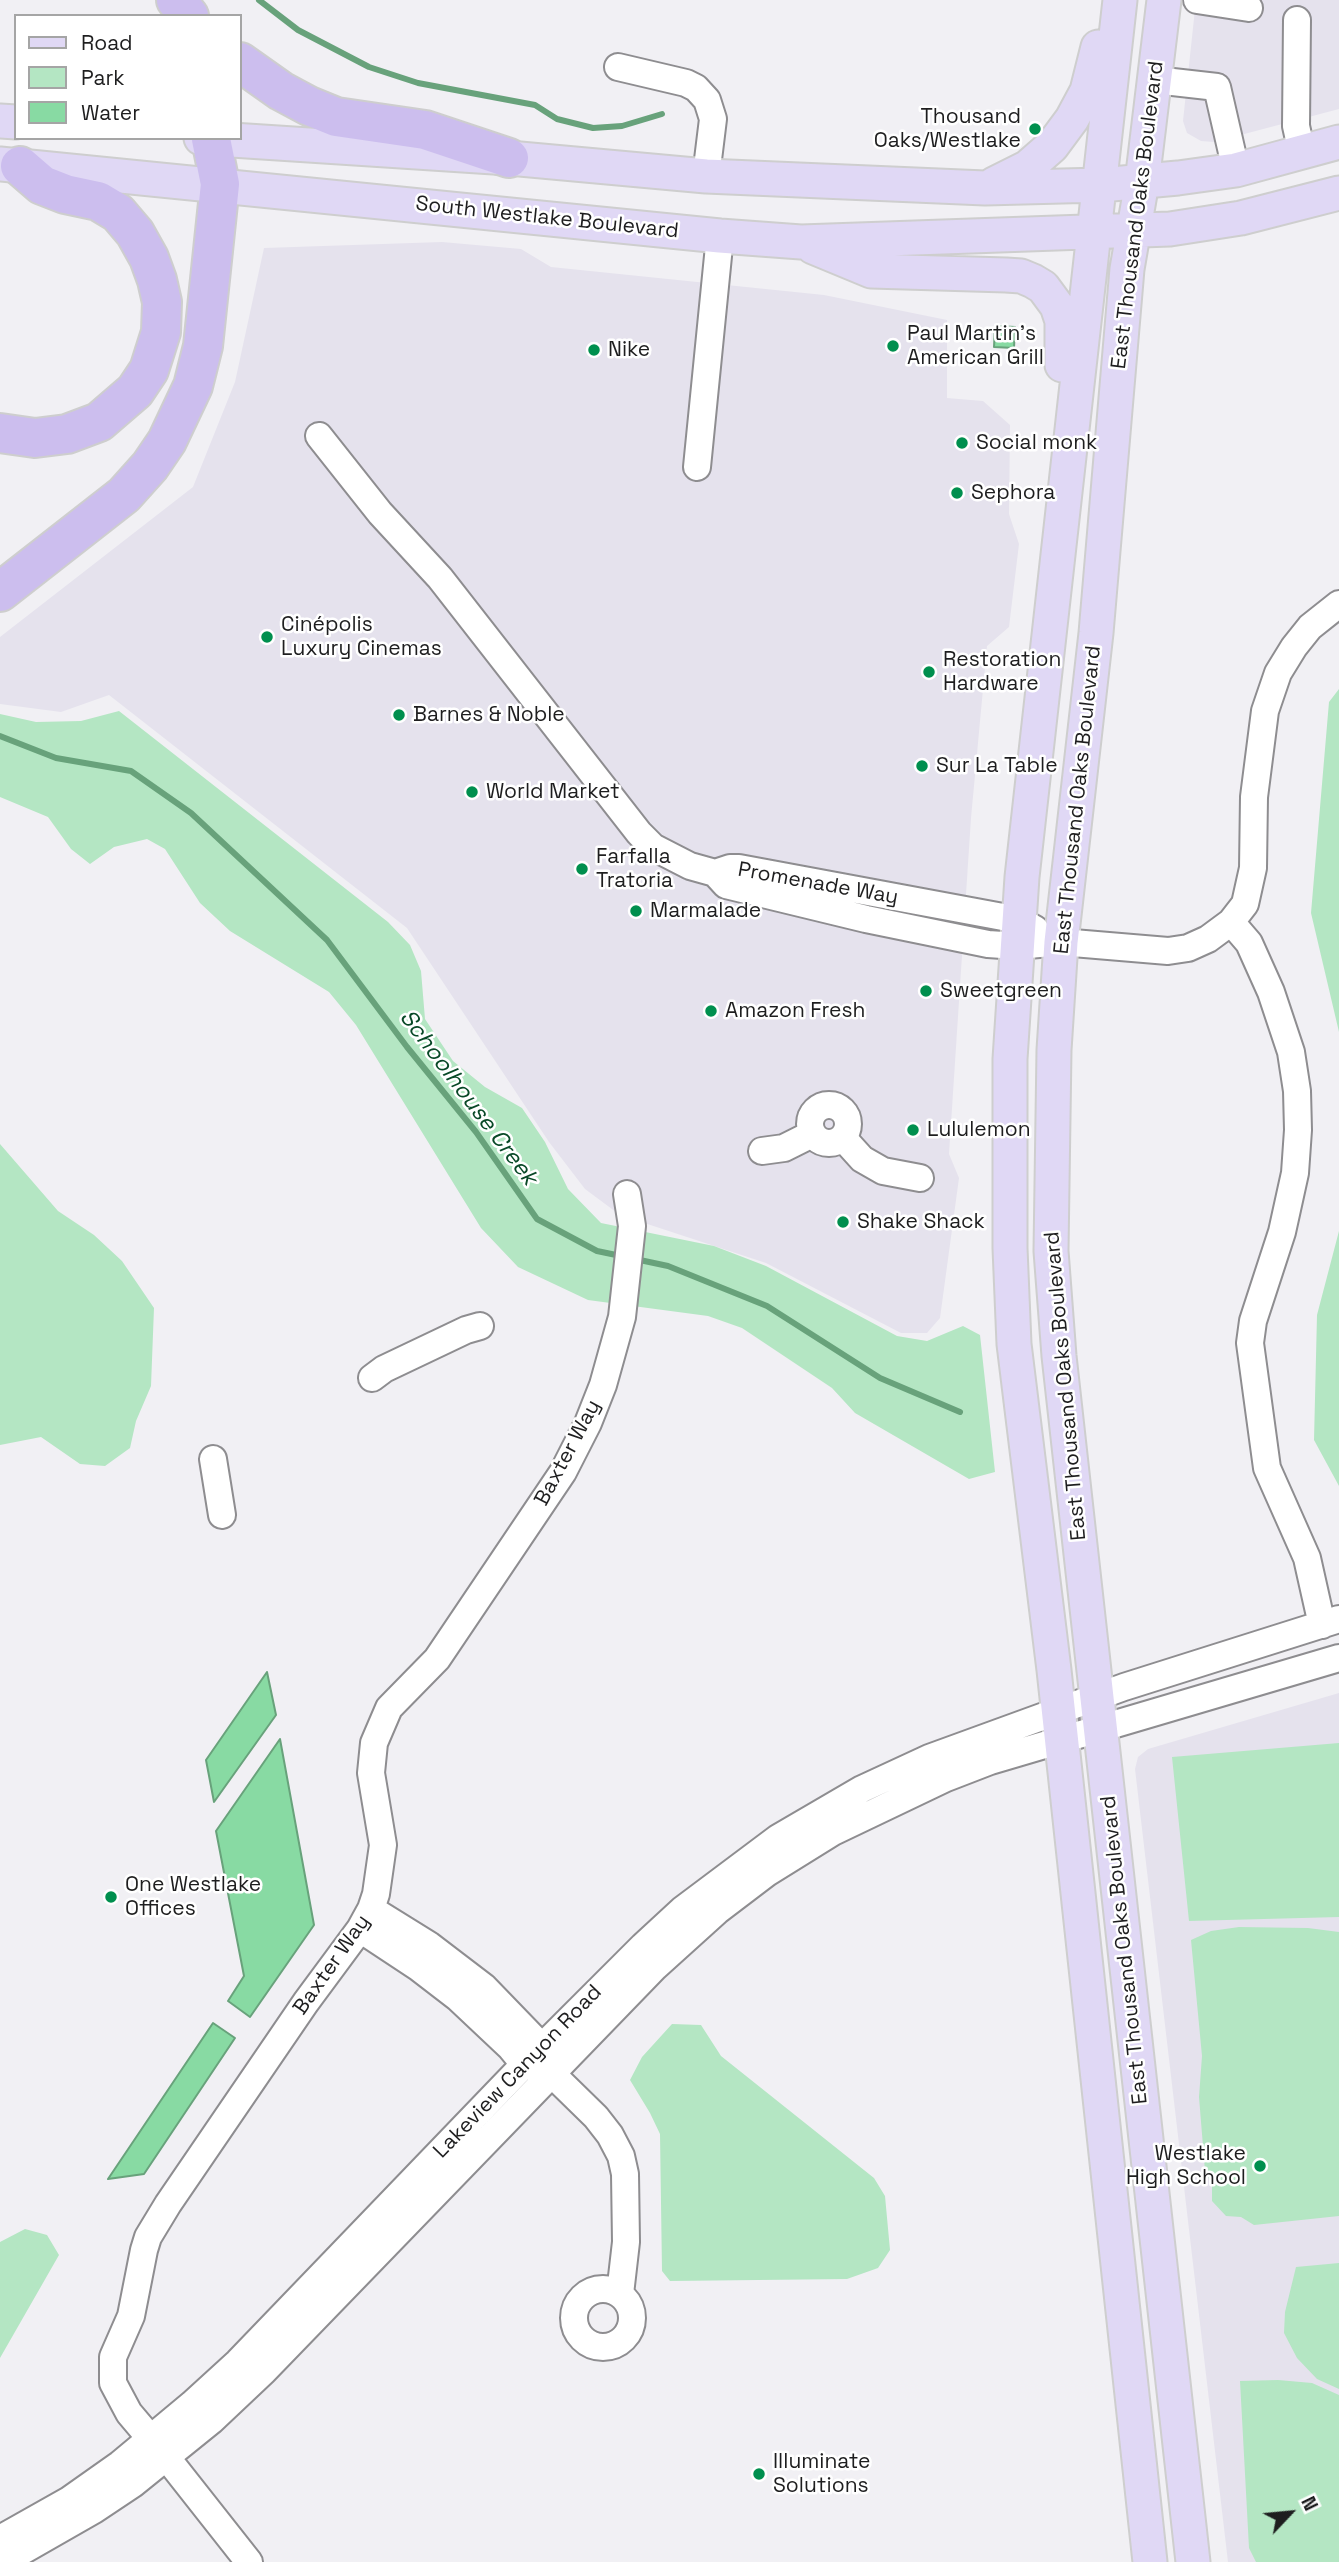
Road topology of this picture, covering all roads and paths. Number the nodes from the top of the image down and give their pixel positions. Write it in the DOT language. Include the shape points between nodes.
graph roads {
  1 [pos="176,0"];
  2 [pos="1164,0"];
  3 [pos="1197,0"];
  4 [pos="1119,8"];
  5 [pos="1249,8"];
  6 [pos="187,14"];
  7 [pos="1297,20"];
  8 [pos="242,63"];
  9 [pos="618,67"];
  10 [pos="1155,80"];
  11 [pos="211,140"];
  12 [pos="227,140"];
  13 [pos="1339,142"];
  14 [pos="1303,153"];
  15 [pos="509,158"];
  16 [pos="10,165"];
  17 [pos="1236,170"];
  18 [pos="706,176"];
  19 [pos="1142,182"];
  20 [pos="220,184"];
  21 [pos="1101,185"];
  22 [pos="985,188"];
  23 [pos="1339,193"];
  24 [pos="1096,230"];
  25 [pos="1133,230"];
  26 [pos="720,236"];
  27 [pos="801,242"];
  28 [pos="0,433"];
  29 [pos="319,436"];
  30 [pos="697,467"];
  31 [pos="1064,500"];
  32 [pos="0,592"];
  33 [pos="1339,604"];
  34 [pos="1231,922"];
  35 [pos="1018,933"];
  36 [pos="1062,942"];
  37 [pos="812,1134"];
  38 [pos="843,1138"];
  39 [pos="762,1151"];
  40 [pos="920,1178"];
  41 [pos="627,1194"];
  42 [pos="480,1326"];
  43 [pos="372,1378"];
  44 [pos="214,1459"];
  45 [pos="222,1515"];
  46 [pos="1330,1622"];
  47 [pos="1339,1658"];
  48 [pos="1098,1712"];
  49 [pos="1059,1725"];
  50 [pos="365,1919"];
  51 [pos="533,2056"];
  52 [pos="552,2074"];
  53 [pos="620,2294"];
  54 [pos="160,2449"];
  55 [pos="0,2539"];
  56 [pos="3,2562"];
  57 [pos="249,2562"];
  58 [pos="1150,2562"];
  59 [pos="1193,2562"];
  1 -- 6 [label="highway"];
  2 -- 10 [label="main road, East Thousand Oaks Boulevard"];
  3 -- 5 [label="street"];
  4 -- 21 [label="main road, East Thousand Oaks Boulevard"];
  4 -- 22 [label="main road" via="1100,36 1087,91 1052,146 1028,167"];
  7 -- 14 [label="street" via="1296,126"];
  8 -- 15 [label="highway" via="281,91 336,117 425,130"];
  9 -- 18 [label="street" via="686,83 707,100 713,118"];
  10 -- 17 [label="street" via="1217,88"];
  10 -- 19 [label="main road, East Thousand Oaks Boulevard"];
  11 -- 20 [label="highway"];
  12 -- 15 [label="main road"];
  13 -- 14 [label="main road"];
  14 -- 17 [label="main road"];
  15 -- 18 [label="main road"];
  16 -- 20 [label="main road, South Westlake Boulevard"];
  16 -- 28 [label="highway" via="43,185 98,201 118,213 135,233 157,280 161,332 149,370 135,391 99,422 67,434 35,438"];
  17 -- 19 [label="main road"];
  18 -- 22 [label="main road"];
  19 -- 21 [label="main road"];
  19 -- 25 [label="main road, East Thousand Oaks Boulevard"];
  20 -- 26 [label="main road, South Westlake Boulevard"];
  20 -- 32 [label="highway" via="203,346 193,386 167,441 124,495"];
  21 -- 22 [label="main road"];
  21 -- 24 [label="main road, East Thousand Oaks Boulevard"];
  23 -- 25 [label="main road, South Westlake Boulevard" via="1241,219"];
  24 -- 25 [label="main road, South Westlake Boulevard"];
  24 -- 27 [label="main road, South Westlake Boulevard"];
  24 -- 31 [label="main road, East Thousand Oaks Boulevard"];
  25 -- 36 [label="main road, East Thousand Oaks Boulevard"];
  26 -- 27 [label="main road, South Westlake Boulevard"];
  26 -- 30 [label="street"];
  27 -- 31 [label="main road" via="871,271 1021,276 1043,287 1062,321"];
  29 -- 35 [label="street, Promenade Way" via="369,501 440,578 653,847 715,873 739,869"];
  31 -- 35 [label="main road, East Thousand Oaks Boulevard"];
  33 -- 34 [label="street, Promenade Way" via="1294,647 1265,711 1254,797 1253,868 1245,904"];
  34 -- 36 [label="street, Promenade Way" via="1208,939 1168,951"];
  34 -- 46 [label="street" via="1249,943 1271,992 1291,1052 1297,1091 1294,1173 1250,1343 1267,1468"];
  35 -- 36 [label="street, Promenade Way"];
  35 -- 49 [label="main road, East Thousand Oaks Boulevard" via="1008,1134 1014,1344"];
  36 -- 48 [label="main road, East Thousand Oaks Boulevard" via="1054,1050 1052,1251"];
  37 -- 38 [label="street" via="827,1143"];
  37 -- 38 [label="street" via="811,1116 831,1104 841,1108 848,1120"];
  37 -- 39 [label="street" via="783,1148"];
  38 -- 40 [label="street" via="883,1171"];
  41 -- 50 [label="street, Baxter Way" via="632,1226 618,1336 589,1423 563,1472 438,1659 389,1708 374,1743 371,1773 383,1845 376,1894"];
  42 -- 43 [label="street"];
  44 -- 45 [label="street"];
  46 -- 48 [label="street"];
  47 -- 48 [label="street"];
  48 -- 49 [label="street, Lakeview Canyon Road"];
  48 -- 59 [label="main road, East Thousand Oaks Boulevard"];
  49 -- 51 [label="street, Lakeview Canyon Road" via="990,1734 891,1775 778,1838 682,1910"];
  49 -- 52 [label="street, Lakeview Canyon Road" via="833,1832 790,1857 690,1934"];
  49 -- 58 [label="main road, East Thousand Oaks Boulevard"];
  50 -- 51 [label="street" via="429,1945 484,1987"];
  50 -- 54 [label="street, Baxter Way" via="148,2237 131,2316 113,2357 113,2383 133,2419"];
  51 -- 52 [label="street"];
  51 -- 54 [label="street, Lakeview Canyon Road" via="238,2361"];
  52 -- 53 [label="street" via="596,2116 621,2156 626,2242"];
  52 -- 54 [label="street, Lakeview Canyon Road" via="264,2371"];
  54 -- 55 [label="street, Lakeview Canyon Road"];
  54 -- 56 [label="street, Lakeview Canyon Road" via="94,2510"];
  54 -- 57 [label="street, Baxter Way"];
}
